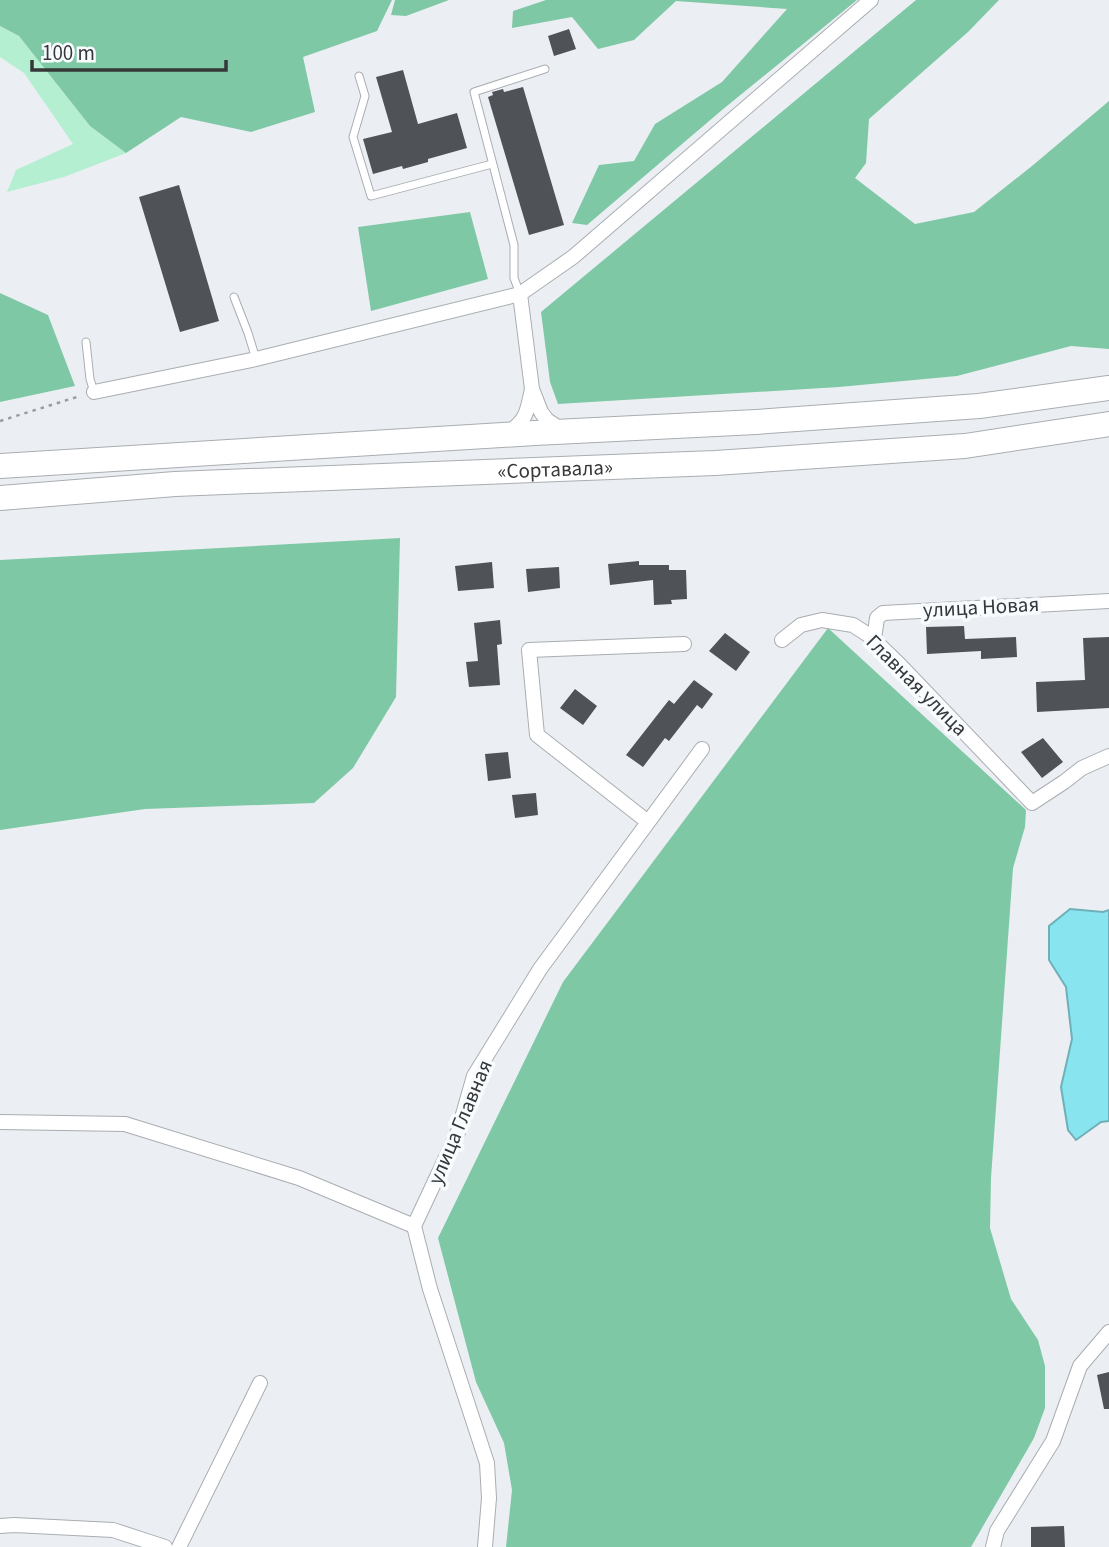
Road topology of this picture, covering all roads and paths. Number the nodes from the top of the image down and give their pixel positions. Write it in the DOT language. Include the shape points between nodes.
graph roads {
  1 [pos="871,0"];
  2 [pos="545,69"];
  3 [pos="359,76"];
  4 [pos="492,164"];
  5 [pos="520,293"];
  6 [pos="234,297"];
  7 [pos="86,342"];
  8 [pos="256,359"];
  9 [pos="1109,388"];
  10 [pos="532,389"];
  11 [pos="94,392"];
  12 [pos="0,421"];
  13 [pos="1109,424"];
  14 [pos="564,432"];
  15 [pos="504,435"];
  16 [pos="0,466"];
  17 [pos="0,498"];
  18 [pos="1109,601"];
  19 [pos="874,639"];
  20 [pos="782,640"];
  21 [pos="684,644"];
  22 [pos="702,749"];
  23 [pos="1109,756"];
  24 [pos="649,822"];
  25 [pos="0,1122"];
  26 [pos="414,1226"];
  27 [pos="1109,1332"];
  28 [pos="260,1383"];
  29 [pos="0,1526"];
  30 [pos="165,1547"];
  31 [pos="179,1547"];
  32 [pos="485,1547"];
  33 [pos="993,1547"];
  1 -- 5 [label="street" via="573,257"];
  2 -- 4 [label="lane" via="474,92"];
  3 -- 4 [label="lane" via="365,96 353,137 371,196"];
  4 -- 5 [label="lane" via="514,245 514,278"];
  5 -- 8 [label="street"];
  5 -- 10 [label="street"];
  6 -- 8 [label="lane"];
  7 -- 11 [label="lane"];
  8 -- 11 [label="street"];
  9 -- 14 [label="highway, «Сортавала»" via="979,406"];
  10 -- 14 [label="street" via="541,412"];
  10 -- 15 [label="street" via="520,424"];
  11 -- 12 [label="path"];
  13 -- 17 [label="highway, «Сортавала»" via="965,446 742,461 175,484"];
  14 -- 15 [label="highway, «Сортавала»"];
  15 -- 16 [label="highway, «Сортавала»"];
  18 -- 19 [label="street, улица Новая" via="883,613 877,618"];
  19 -- 20 [label="street, Главная улица" via="853,625 822,620 801,625"];
  19 -- 23 [label="street, Главная улица" via="1032,803 1082,768"];
  21 -- 24 [label="street" via="529,650 537,735"];
  22 -- 24 [label="street, улица Главная"];
  24 -- 26 [label="street, улица Главная" via="540,969 474,1076 458,1132"];
  25 -- 26 [label="street" via="125,1124 299,1178"];
  26 -- 32 [label="street" via="487,1463"];
  27 -- 33 [label="street" via="1080,1366 1053,1441 997,1531"];
  28 -- 31 [label="street"];
  29 -- 30 [label="street" via="113,1530"];
}
